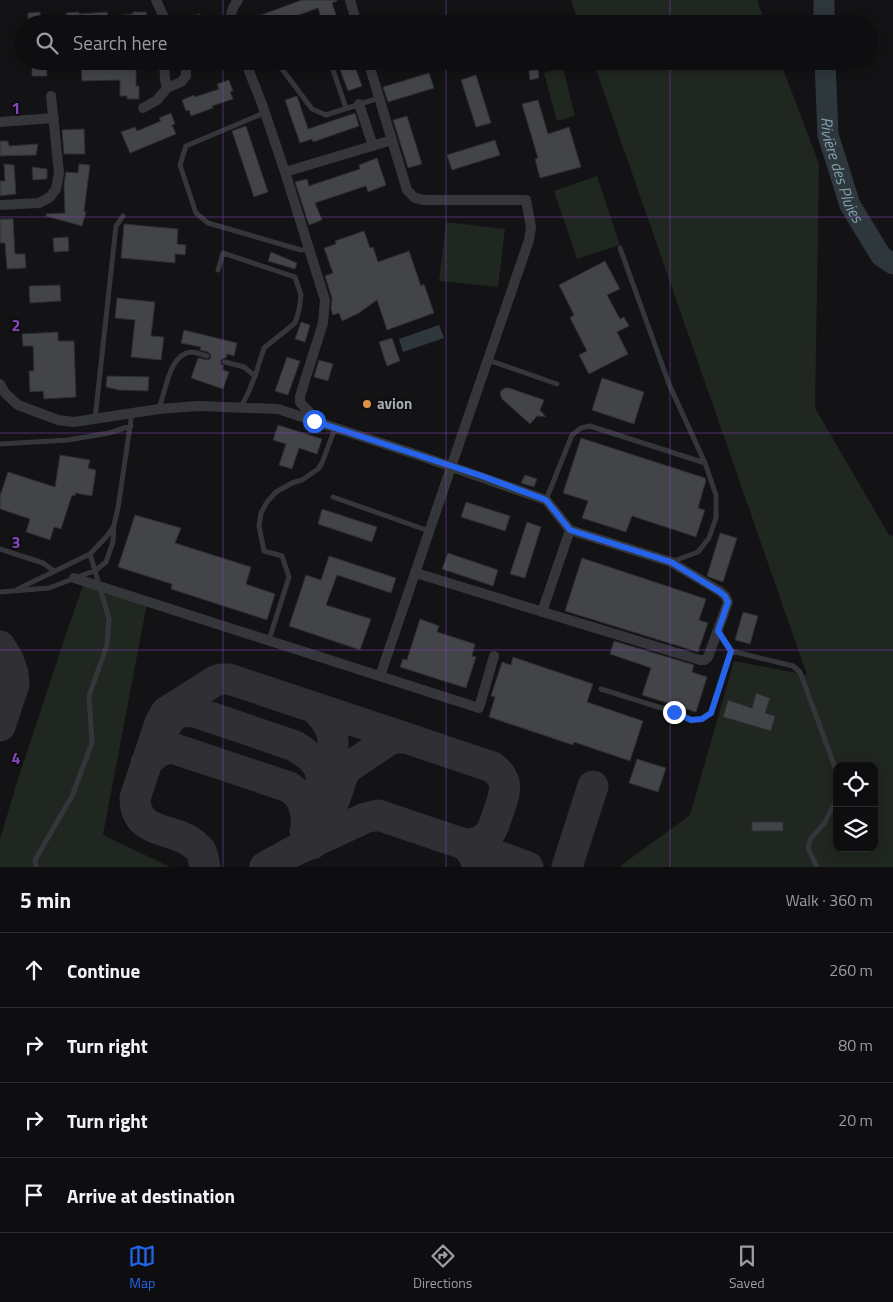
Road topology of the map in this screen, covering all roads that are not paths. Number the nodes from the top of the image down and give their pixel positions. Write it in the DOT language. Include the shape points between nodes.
graph roads {
  1 [pos="156,0"];
  2 [pos="238,0"];
  3 [pos="350,0"];
  4 [pos="163,15"];
  5 [pos="230,15"];
  6 [pos="354,15"];
  7 [pos="164,70"];
  8 [pos="186,70"];
  9 [pos="249,70"];
  10 [pos="283,70"];
  11 [pos="333,70"];
  12 [pos="371,70"];
  13 [pos="167,88"];
  14 [pos="51,96"];
  15 [pos="379,98"];
  16 [pos="359,104"];
  17 [pos="143,108"];
  18 [pos="346,108"];
  19 [pos="265,112"];
  20 [pos="54,118"];
  21 [pos="0,122"];
  22 [pos="392,140"];
  23 [pos="373,146"];
  24 [pos="285,172"];
  25 [pos="0,205"];
  26 [pos="123,216"];
  27 [pos="620,248"];
  28 [pos="310,250"];
  29 [pos="218,270"];
  30 [pos="206,356"];
  31 [pos="488,360"];
  32 [pos="225,362"];
  33 [pos="255,376"];
  34 [pos="0,384"];
  35 [pos="557,384"];
  36 [pos="241,407"];
  37 [pos="159,409"];
  38 [pos="132,413"];
  39 [pos="94,419"];
  40 [pos="314,421"];
  41 [pos="131,426"];
  42 [pos="336,428"];
  43 [pos="0,444"];
  44 [pos="705,463"];
  45 [pos="451,466"];
  46 [pos="333,498"];
  47 [pos="546,500"];
  48 [pos="114,525"];
  49 [pos="570,530"];
  50 [pos="430,532"];
  51 [pos="0,549"];
  52 [pos="90,554"];
  53 [pos="671,562"];
  54 [pos="94,570"];
  55 [pos="54,571"];
  56 [pos="416,573"];
  57 [pos="74,578"];
  58 [pos="99,586"];
  59 [pos="16,590"];
  60 [pos="0,592"];
  61 [pos="542,612"];
  62 [pos="718,631"];
  63 [pos="269,640"];
  64 [pos="731,651"];
  65 [pos="494,656"];
  66 [pos="380,676"];
  67 [pos="601,689"];
  68 [pos="833,762"];
  69 [pos="833,806"];
  70 [pos="36,867"];
  71 [pos="817,867"];
  1 -- 4 [label="street"];
  2 -- 5 [label="street"];
  3 -- 6 [label="street"];
  7 -- 13 [label="street"];
  8 -- 13 [label="street" via="181,82"];
  9 -- 19 [label="street"];
  10 -- 18 [label="lane" via="312,110 326,115"];
  11 -- 18 [label="lane"];
  12 -- 15 [label="street"];
  13 -- 17 [label="street" via="157,100"];
  14 -- 20 [label="street"];
  15 -- 16 [label="lane"];
  15 -- 22 [label="street"];
  16 -- 18 [label="lane"];
  16 -- 23 [label="street"];
  19 -- 24 [label="street"];
  19 -- 28 [label="lane" via="186,146 180,165 196,213 208,224"];
  20 -- 21 [label="street"];
  20 -- 25 [label="street" via="59,173 56,189 39,203"];
  22 -- 23 [label="street"];
  22 -- 31 [label="street" via="407,190 415,198 526,200 531,227 529,240"];
  23 -- 24 [label="street"];
  24 -- 28 [label="street"];
  26 -- 39 [label="lane" via="116,226"];
  27 -- 44 [label="lane" via="669,384"];
  28 -- 40 [label="street" via="325,300 323,323 300,396 300,402"];
  29 -- 33 [label="lane" via="223,253 295,277 301,294 295,323 264,348"];
  30 -- 37 [label="lane" via="192,352 182,355 172,366"];
  31 -- 35 [label="lane"];
  31 -- 45 [label="street"];
  32 -- 33 [label="lane" via="244,368"];
  33 -- 36 [label="lane"];
  34 -- 39 [label="street" via="18,405 33,412 74,422"];
  36 -- 37 [label="street"];
  36 -- 40 [label="street" via="278,409"];
  37 -- 38 [label="street"];
  38 -- 39 [label="street"];
  38 -- 41 [label="lane"];
  40 -- 42 [label="street"];
  41 -- 43 [label="lane" via="68,440"];
  41 -- 48 [label="lane"];
  42 -- 45 [label="street"];
  42 -- 63 [label="lane" via="318,469 276,492 262,513 259,526 264,551 282,556 289,577"];
  44 -- 47 [label="lane" via="590,426 581,428 572,435"];
  44 -- 53 [label="lane" via="716,496 716,518 709,538 698,552"];
  45 -- 47 [label="street"];
  45 -- 50 [label="street"];
  46 -- 50 [label="lane"];
  47 -- 49 [label="street"];
  48 -- 52 [label="lane"];
  48 -- 54 [label="lane" via="113,542 106,562"];
  49 -- 53 [label="street"];
  49 -- 61 [label="street"];
  50 -- 56 [label="street"];
  51 -- 55 [label="lane" via="43,563"];
  52 -- 54 [label="lane"];
  52 -- 55 [label="lane"];
  53 -- 62 [label="street" via="725,596 728,602"];
  54 -- 57 [label="lane"];
  54 -- 58 [label="lane"];
  55 -- 59 [label="lane"];
  56 -- 61 [label="street"];
  56 -- 66 [label="street"];
  57 -- 58 [label="street"];
  57 -- 59 [label="lane" via="50,588"];
  58 -- 63 [label="street"];
  58 -- 70 [label="lane" via="109,619 107,645 89,696 92,743 72,796 36,860"];
  59 -- 60 [label="lane"];
  61 -- 62 [label="street" via="700,660 708,657"];
  62 -- 64 [label="lane"];
  63 -- 66 [label="street"];
  64 -- 67 [label="lane" via="711,713 702,719 691,720"];
  64 -- 68 [label="lane" via="793,666 800,672"];
  65 -- 66 [label="street" via="479,708"];
  69 -- 71 [label="lane" via="824,824 811,838 808,848"];
}
